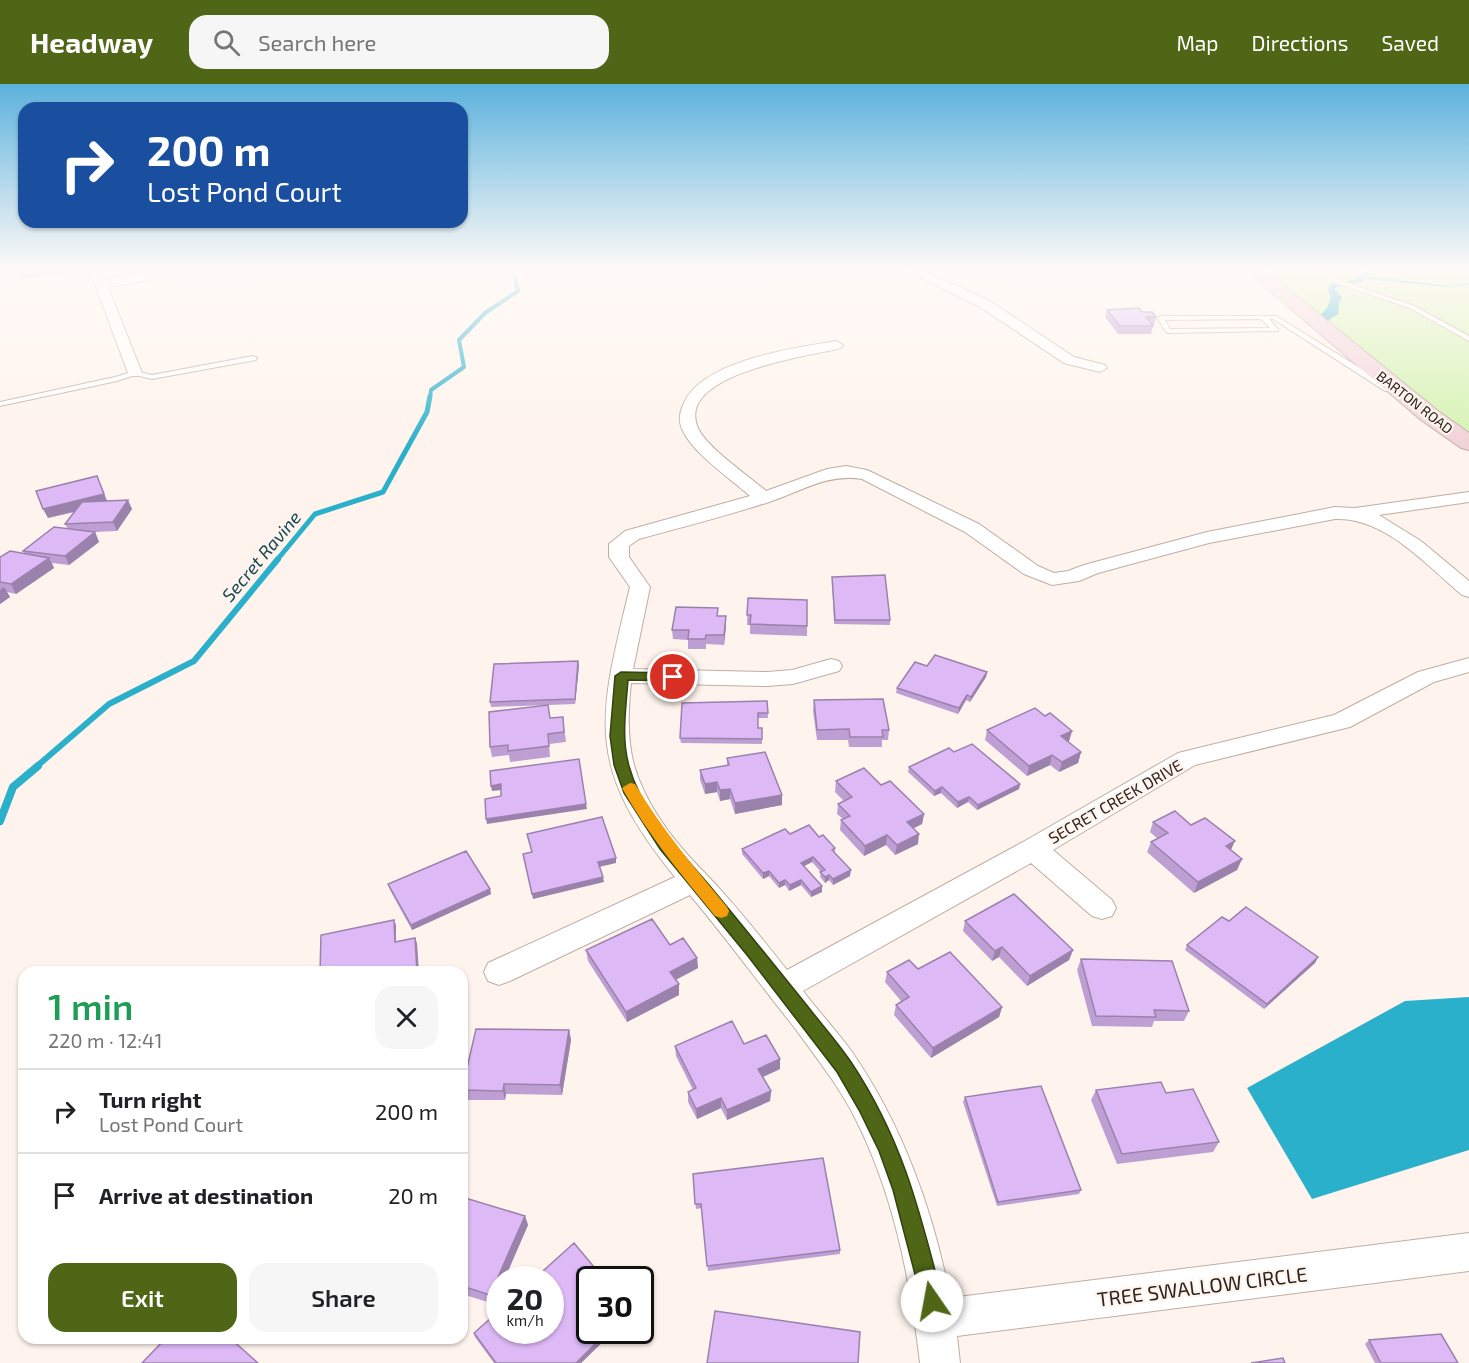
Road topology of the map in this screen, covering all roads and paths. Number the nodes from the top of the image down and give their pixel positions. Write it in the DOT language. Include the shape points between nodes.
graph roads {
  1 [pos="118,328"];
  2 [pos="1022,328"];
  3 [pos="1166,328"];
  4 [pos="1274,328"];
  5 [pos="1291,328"];
  6 [pos="1323,328"];
  7 [pos="1449,328"];
  8 [pos="1469,339"];
  9 [pos="836,345"];
  10 [pos="253,358"];
  11 [pos="1100,368"];
  12 [pos="135,373"];
  13 [pos="0,404"];
  14 [pos="1429,415"];
  15 [pos="1469,443"];
  16 [pos="1469,497"];
  17 [pos="763,498"];
  18 [pos="1355,513"];
  19 [pos="1469,591"];
  20 [pos="1469,665"];
  21 [pos="831,666"];
  22 [pos="621,676"];
  23 [pos="1033,849"];
  24 [pos="695,880"];
  25 [pos="1102,908"];
  26 [pos="499,972"];
  27 [pos="782,988"];
  28 [pos="1469,1252"];
  29 [pos="936,1319"];
  30 [pos="940,1363"];
  1 -- 12 [label="street"];
  2 -- 11 [label="street" via="1070,360"];
  3 -- 4 [label="lane" via="1168,331 1276,330"];
  5 -- 14 [label="lane"];
  6 -- 14 [label="street, BARTON ROAD"];
  7 -- 8 [label="lane"];
  9 -- 17 [label="street" via="792,353 733,371 700,388 690,401 689,427"];
  10 -- 12 [label="lane" via="152,377"];
  12 -- 13 [label="lane"];
  14 -- 15 [label="street, BARTON ROAD"];
  16 -- 18 [label="street"];
  17 -- 18 [label="street" via="827,474 846,471 867,475 972,528 1031,570 1052,579 1072,577 1207,538 1335,513"];
  17 -- 22 [label="street" via="632,535 619,544 619,557 640,586"];
  18 -- 19 [label="street" via="1395,531"];
  20 -- 23 [label="street, SECRET CREEK DRIVE" via="1426,677 1342,721 1186,759"];
  21 -- 22 [label="street" via="793,677 767,679"];
  22 -- 24 [label="street" via="617,736 625,774 647,819"];
  23 -- 25 [label="street"];
  23 -- 27 [label="street, SECRET CREEK DRIVE"];
  24 -- 26 [label="street"];
  24 -- 27 [label="street"];
  27 -- 29 [label="street" via="843,1066 888,1148 906,1201"];
  28 -- 29 [label="street, TREE SWALLOW CIRCLE"];
  29 -- 30 [label="street"];
}
